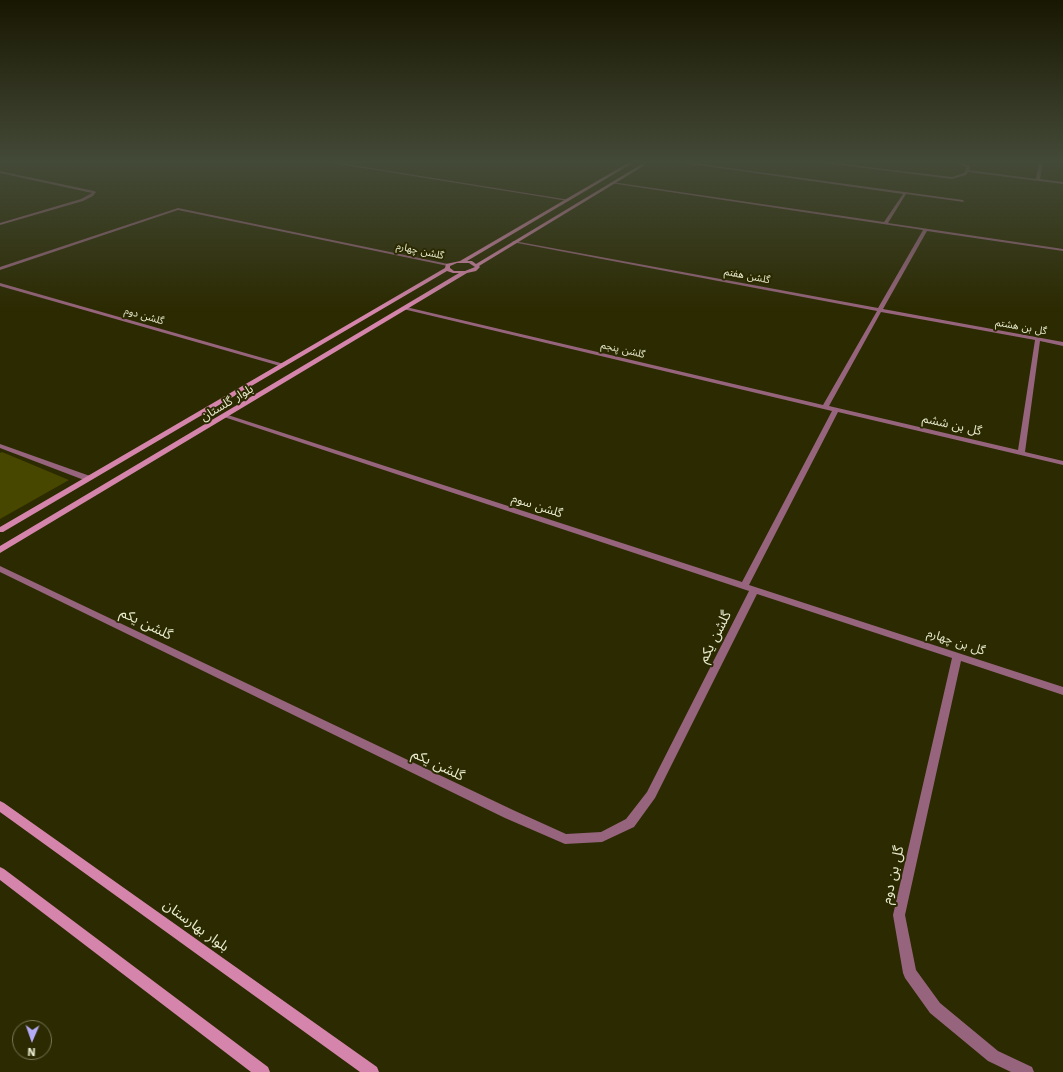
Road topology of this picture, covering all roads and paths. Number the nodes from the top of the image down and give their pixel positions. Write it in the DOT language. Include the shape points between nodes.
graph roads {
  1 [pos="38,212"];
  2 [pos="169,212"];
  3 [pos="192,212"];
  4 [pos="547,212"];
  5 [pos="564,212"];
  6 [pos="805,212"];
  7 [pos="893,212"];
  8 [pos="0,224"];
  9 [pos="885,224"];
  10 [pos="925,230"];
  11 [pos="514,242"];
  12 [pos="1063,250"];
  13 [pos="461,262"];
  14 [pos="476,265"];
  15 [pos="448,267"];
  16 [pos="0,269"];
  17 [pos="465,272"];
  18 [pos="0,284"];
  19 [pos="406,309"];
  20 [pos="879,310"];
  21 [pos="976,328"];
  22 [pos="1038,339"];
  23 [pos="1063,344"];
  24 [pos="282,366"];
  25 [pos="825,407"];
  26 [pos="836,409"];
  27 [pos="226,416"];
  28 [pos="0,446"];
  29 [pos="1021,453"];
  30 [pos="1063,463"];
  31 [pos="87,478"];
  32 [pos="0,530"];
  33 [pos="0,550"];
  34 [pos="0,569"];
  35 [pos="749,588"];
  36 [pos="841,617"];
  37 [pos="957,656"];
  38 [pos="1063,691"];
  39 [pos="0,806"];
  40 [pos="0,872"];
  41 [pos="263,1072"];
  42 [pos="372,1072"];
  43 [pos="1027,1072"];
  1 -- 8 [label="street"];
  2 -- 16 [label="street, گلشن چهارم"];
  3 -- 15 [label="street, گلشن چهارم"];
  4 -- 13 [label="street"];
  5 -- 11 [label="street"];
  6 -- 9 [label="street"];
  7 -- 9 [label="street"];
  9 -- 10 [label="street"];
  10 -- 12 [label="street"];
  10 -- 20 [label="street"];
  11 -- 14 [label="street"];
  11 -- 20 [label="street, گلشن هفتم"];
  13 -- 14 [label="street"];
  13 -- 15 [label="street, بلوار گلستان"];
  14 -- 17 [label="street, بلوار گلستان" via="477,268"];
  15 -- 17 [label="street" via="452,272"];
  15 -- 24 [label="street, بلوار گلستان"];
  17 -- 19 [label="street, بلوار گلستان"];
  18 -- 24 [label="street, گلشن دوم"];
  19 -- 25 [label="street, گلشن پنجم"];
  19 -- 27 [label="street, بلوار گلستان"];
  20 -- 21 [label="street, گلشن هفتم"];
  20 -- 25 [label="street"];
  21 -- 22 [label="street, گل بن هشتم"];
  22 -- 23 [label="street, گل بن هشتم"];
  22 -- 29 [label="street"];
  24 -- 31 [label="street, بلوار گلستان"];
  25 -- 26 [label="street, گلشن پنجم"];
  26 -- 29 [label="street, گل بن ششم"];
  26 -- 35 [label="street, گلشن یکم"];
  27 -- 33 [label="street, بلوار گلستان"];
  27 -- 35 [label="street, گلشن سوم"];
  28 -- 31 [label="street"];
  29 -- 30 [label="street, گل بن ششم"];
  31 -- 32 [label="street, بلوار گلستان"];
  34 -- 35 [label="street, گلشن یکم" via="565,839 602,837 630,823 651,795"];
  35 -- 36 [label="street, گلشن سوم"];
  36 -- 37 [label="street, گل بن چهارم"];
  37 -- 38 [label="street, گل بن چهارم"];
  37 -- 43 [label="street, گل بن دوم" via="899,915 910,973 935,1008 993,1056"];
  39 -- 42 [label="street, بلوار بهارستان"];
  40 -- 41 [label="street"];
}
